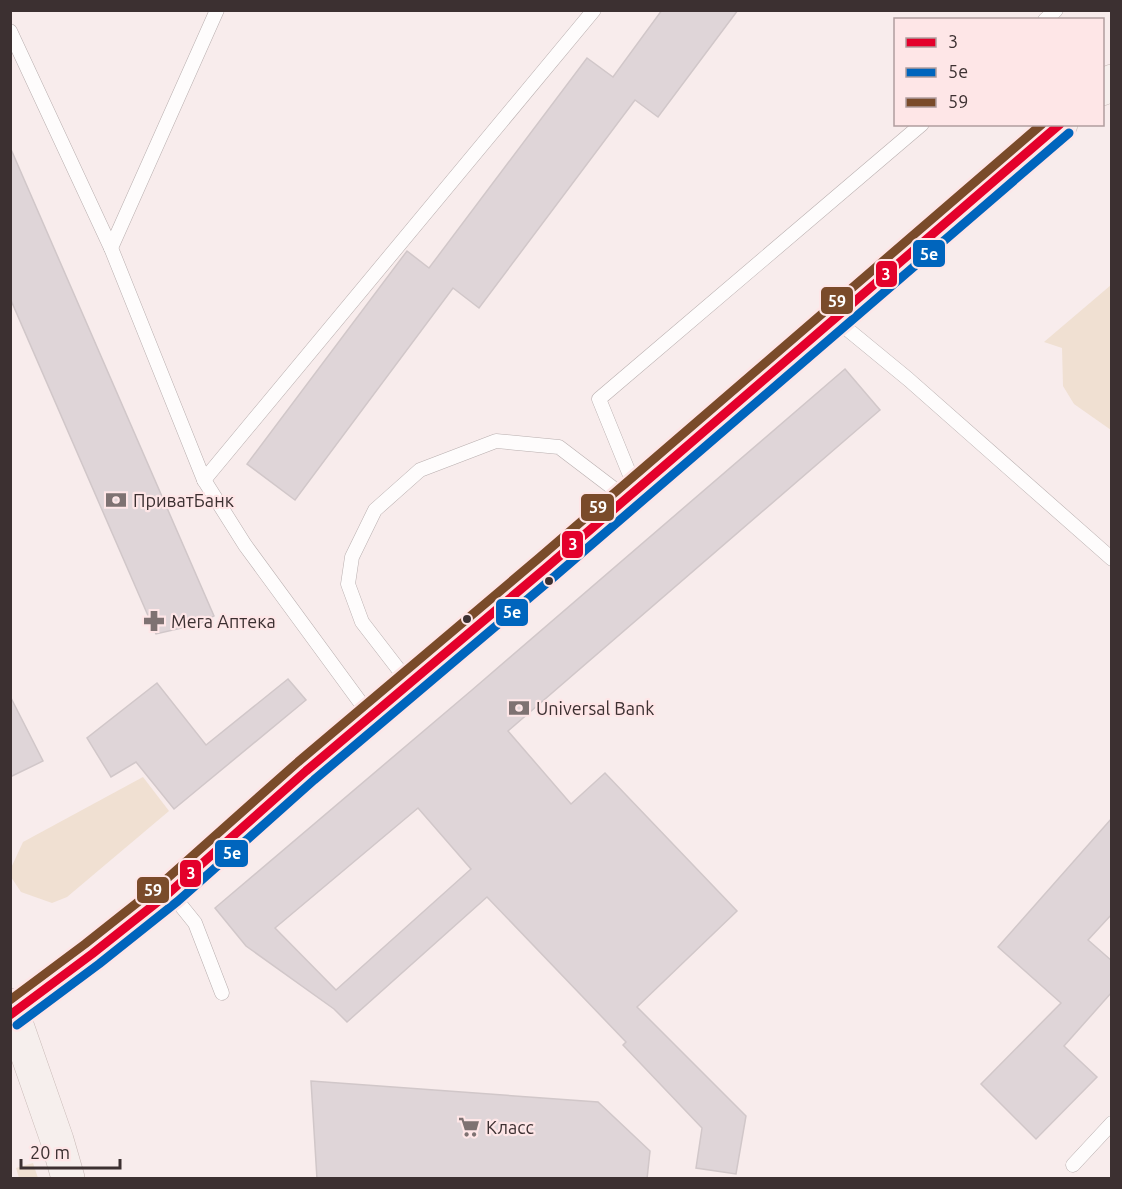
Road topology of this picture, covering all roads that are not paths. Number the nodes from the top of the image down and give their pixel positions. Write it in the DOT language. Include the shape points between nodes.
graph roads {
  1 [pos="217,10"];
  2 [pos="594,10"];
  3 [pos="10,32"];
  4 [pos="920,126"];
  5 [pos="1059,126"];
  6 [pos="111,248"];
  7 [pos="835,319"];
  8 [pos="204,480"];
  9 [pos="631,494"];
  10 [pos="1112,559"];
  11 [pos="410,683"];
  12 [pos="371,717"];
  13 [pos="170,892"];
  14 [pos="222,993"];
  15 [pos="12,1011"];
  16 [pos="1112,1123"];
  17 [pos="1073,1165"];
  18 [pos="68,1179"];
  1 -- 6 [label="lane"];
  2 -- 8 [label="lane"];
  3 -- 6 [label="lane"];
  4 -- 9 [label="lane" via="599,399"];
  5 -- 7 [label="main road"];
  6 -- 8 [label="lane"];
  7 -- 9 [label="main road"];
  7 -- 10 [label="lane"];
  8 -- 12 [label="lane" via="276,589"];
  9 -- 11 [label="main road"];
  9 -- 11 [label="lane" via="559,447 496,441 420,470 375,510 352,557 348,584 362,622"];
  11 -- 12 [label="main road"];
  12 -- 13 [label="main road"];
  13 -- 14 [label="lane" via="195,923"];
  13 -- 15 [label="main road"];
  15 -- 18 [label="main road"];
  16 -- 17 [label="lane"];
}
